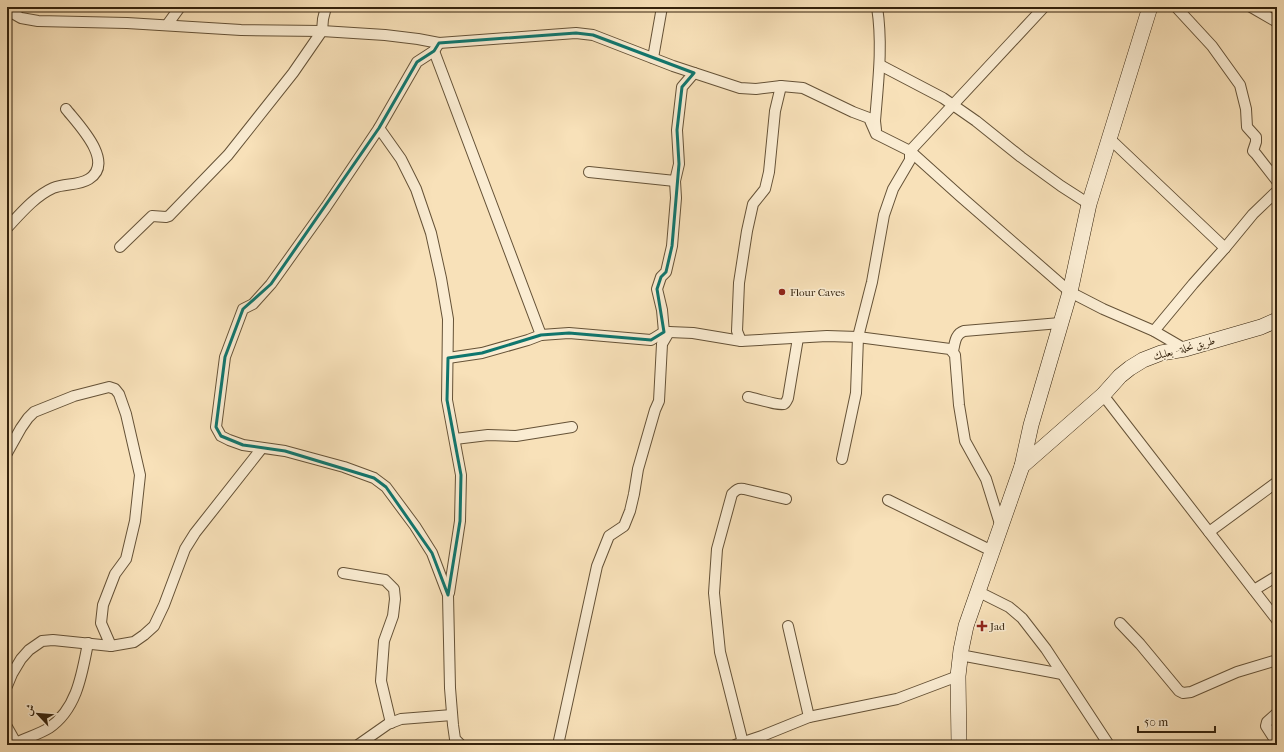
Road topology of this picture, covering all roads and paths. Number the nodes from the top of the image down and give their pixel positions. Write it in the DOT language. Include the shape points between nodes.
graph roads {
  1 [pos="180,7"];
  2 [pos="326,7"];
  3 [pos="662,7"];
  4 [pos="877,7"];
  5 [pos="1044,7"];
  6 [pos="1150,7"];
  7 [pos="1176,7"];
  8 [pos="1251,7"];
  9 [pos="7,10"];
  10 [pos="1277,22"];
  11 [pos="167,25"];
  12 [pos="322,31"];
  13 [pos="436,47"];
  14 [pos="653,58"];
  15 [pos="880,65"];
  16 [pos="694,73"];
  17 [pos="781,86"];
  18 [pos="953,105"];
  19 [pos="66,109"];
  20 [pos="379,128"];
  21 [pos="876,134"];
  22 [pos="1110,139"];
  23 [pos="910,151"];
  24 [pos="589,172"];
  25 [pos="675,181"];
  26 [pos="1277,181"];
  27 [pos="1277,191"];
  28 [pos="1090,204"];
  29 [pos="7,228"];
  30 [pos="120,247"];
  31 [pos="1225,248"];
  32 [pos="1070,292"];
  33 [pos="1277,320"];
  34 [pos="1060,323"];
  35 [pos="1154,331"];
  36 [pos="666,332"];
  37 [pos="541,334"];
  38 [pos="858,337"];
  39 [pos="798,338"];
  40 [pos="741,341"];
  41 [pos="1185,349"];
  42 [pos="953,351"];
  43 [pos="448,358"];
  44 [pos="1103,395"];
  45 [pos="748,397"];
  46 [pos="572,427"];
  47 [pos="455,439"];
  48 [pos="262,448"];
  49 [pos="7,453"];
  50 [pos="842,459"];
  51 [pos="1022,466"];
  52 [pos="1277,482"];
  53 [pos="786,499"];
  54 [pos="888,500"];
  55 [pos="1001,527"];
  56 [pos="1209,532"];
  57 [pos="992,551"];
  58 [pos="343,573"];
  59 [pos="1277,576"];
  60 [pos="1254,590"];
  61 [pos="979,592"];
  62 [pos="448,595"];
  63 [pos="1277,620"];
  64 [pos="1120,623"];
  65 [pos="788,626"];
  66 [pos="88,643"];
  67 [pos="111,646"];
  68 [pos="960,655"];
  69 [pos="1277,660"];
  70 [pos="1062,674"];
  71 [pos="958,676"];
  72 [pos="7,686"];
  73 [pos="1277,713"];
  74 [pos="452,715"];
  75 [pos="809,717"];
  76 [pos="391,722"];
  77 [pos="7,727"];
  78 [pos="1277,743"];
  79 [pos="14,744"];
  80 [pos="739,744"];
  81 [pos="358,745"];
  82 [pos="461,745"];
  83 [pos="558,745"];
  84 [pos="959,745"];
  85 [pos="1109,745"];
  1 -- 11 [label="street"];
  2 -- 12 [label="street"];
  3 -- 14 [label="street"];
  4 -- 15 [label="street"];
  5 -- 18 [label="street"];
  6 -- 22 [label="street"];
  7 -- 26 [label="street" via="1212,46 1240,85 1247,127 1256,138 1253,151"];
  8 -- 10 [label="street"];
  9 -- 11 [label="street" via="21,18 38,21"];
  11 -- 12 [label="street" via="241,30"];
  12 -- 13 [label="street" via="418,39"];
  12 -- 30 [label="street" via="293,74 223,161 169,216 152,216"];
  13 -- 14 [label="street" via="576,32 593,35"];
  13 -- 20 [label="street" via="417,62"];
  13 -- 37 [label="street"];
  14 -- 16 [label="street"];
  15 -- 18 [label="street"];
  15 -- 21 [label="street"];
  16 -- 17 [label="street" via="740,88"];
  16 -- 25 [label="street" via="682,87 677,130 679,164"];
  17 -- 21 [label="street" via="804,88 868,118"];
  17 -- 40 [label="street" via="775,111 769,172 765,189 753,204 747,231 738,299 737,332"];
  18 -- 23 [label="street"];
  18 -- 28 [label="street" via="1021,157"];
  19 -- 29 [label="street" via="90,139 98,154 93,175 75,184 61,185 47,191"];
  20 -- 43 [label="street" via="401,159 416,189 431,233 448,319"];
  20 -- 48 [label="street" via="272,284 253,304 243,309 225,358 216,428 221,436 229,440"];
  21 -- 23 [label="street"];
  22 -- 28 [label="street"];
  22 -- 31 [label="street"];
  23 -- 32 [label="street"];
  23 -- 38 [label="street" via="910,160 893,189 884,215 872,282"];
  24 -- 25 [label="street"];
  25 -- 36 [label="street" via="672,246 666,272 661,277 657,289"];
  27 -- 31 [label="street" via="1253,214"];
  28 -- 32 [label="street"];
  31 -- 35 [label="street"];
  32 -- 34 [label="street"];
  32 -- 35 [label="street"];
  33 -- 41 [label="street, طريق نحلة - بعلبك"];
  34 -- 42 [label="street" via="960,332 956,337"];
  34 -- 51 [label="street"];
  35 -- 41 [label="street"];
  36 -- 37 [label="street" via="651,340 569,333"];
  36 -- 40 [label="street" via="693,333"];
  36 -- 83 [label="street" via="662,344 659,401 638,469 630,511 624,526 609,536 597,566"];
  37 -- 43 [label="street" via="482,353"];
  38 -- 39 [label="street"];
  38 -- 42 [label="street" via="937,346"];
  38 -- 50 [label="street" via="856,393"];
  39 -- 40 [label="street"];
  39 -- 45 [label="street" via="788,398 784,404"];
  41 -- 44 [label="street, طريق نحلة - بعلبك" via="1161,353 1143,360 1120,376"];
  42 -- 55 [label="street" via="965,441 986,479"];
  43 -- 47 [label="street" via="447,400"];
  44 -- 51 [label="street, طريق نحلة - بعلبك"];
  44 -- 56 [label="street"];
  46 -- 47 [label="street" via="516,436 488,435"];
  47 -- 62 [label="street" via="461,475 460,521"];
  48 -- 62 [label="street" via="285,451 344,467 374,478 386,487 432,553"];
  48 -- 67 [label="street" via="188,543 154,626 134,642"];
  49 -- 67 [label="street" via="21,428 34,412 74,396 109,387 119,394 140,475 135,521 126,559 115,574 103,605 101,623"];
  51 -- 55 [label="street"];
  52 -- 56 [label="street"];
  53 -- 80 [label="street" via="738,488 732,494 716,549 714,593 720,652"];
  54 -- 57 [label="street"];
  55 -- 57 [label="street"];
  56 -- 60 [label="street"];
  57 -- 61 [label="street"];
  58 -- 76 [label="street" via="385,580 394,589 393,616 384,641 381,681"];
  59 -- 60 [label="street"];
  60 -- 63 [label="street"];
  61 -- 68 [label="street" via="966,626"];
  61 -- 70 [label="street" via="1009,607 1022,618"];
  62 -- 74 [label="street"];
  64 -- 69 [label="street" via="1183,693"];
  65 -- 75 [label="street"];
  66 -- 67 [label="street"];
  66 -- 72 [label="street" via="42,641 21,659"];
  66 -- 79 [label="street" via="81,679 63,715 48,728"];
  68 -- 70 [label="street"];
  68 -- 71 [label="street"];
  70 -- 85 [label="street"];
  71 -- 75 [label="street" via="897,699"];
  71 -- 84 [label="street"];
  73 -- 78 [label="street" via="1266,726"];
  74 -- 76 [label="street"];
  74 -- 82 [label="street" via="455,739"];
  75 -- 80 [label="street"];
  76 -- 81 [label="street"];
  77 -- 79 [label="street"];
}
